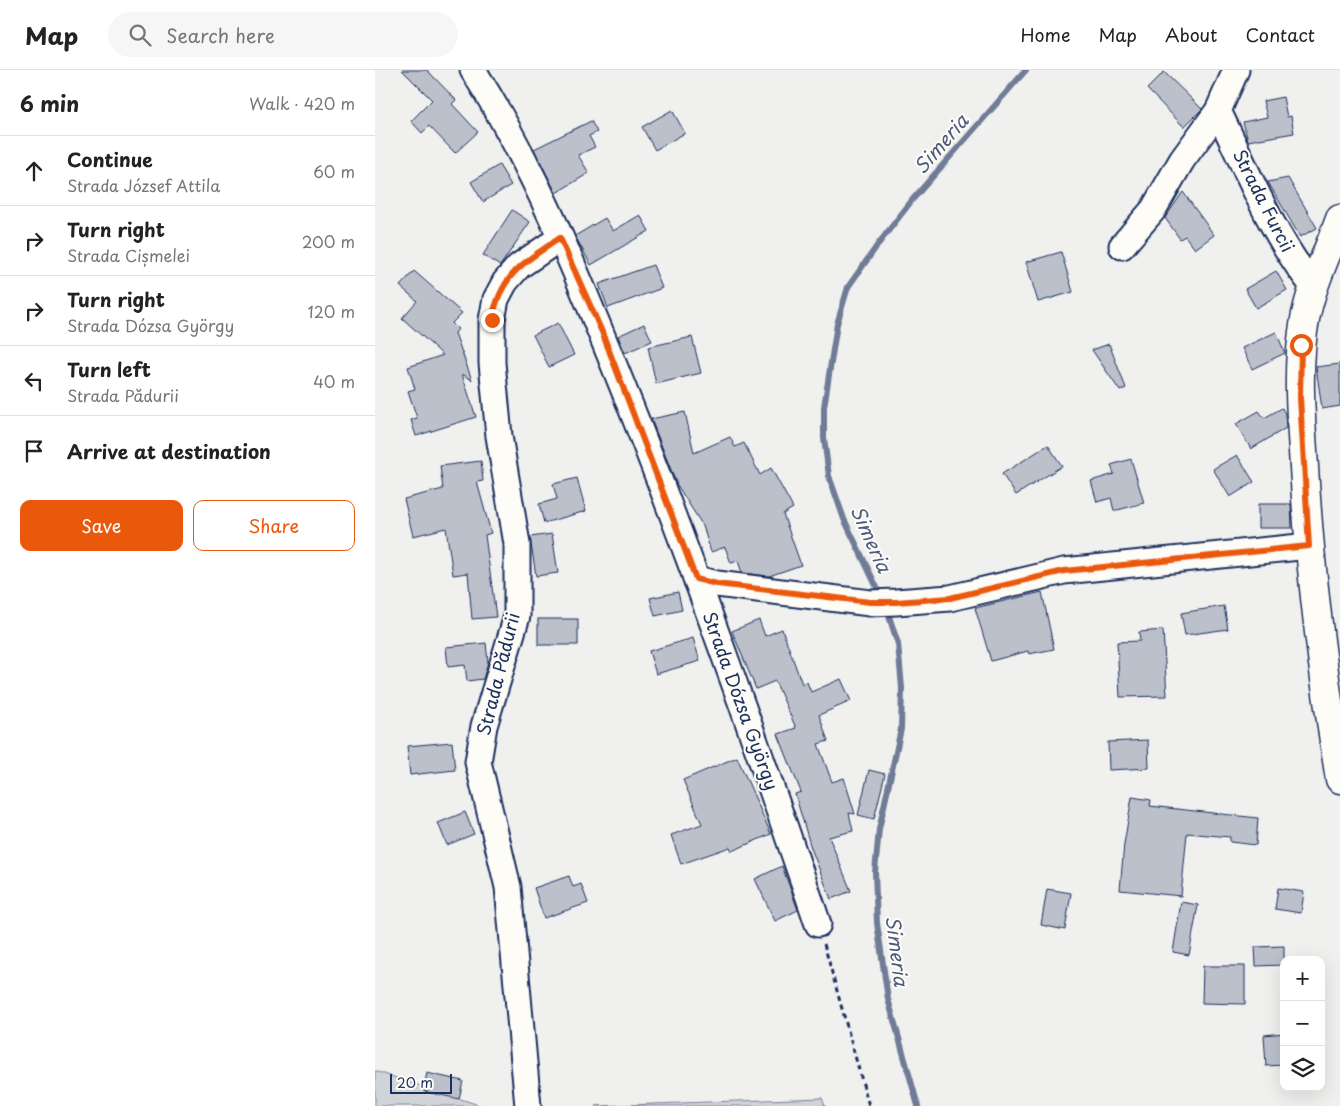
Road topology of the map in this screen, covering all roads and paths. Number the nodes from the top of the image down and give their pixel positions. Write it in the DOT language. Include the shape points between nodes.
graph roads {
  1 [pos="473,70"];
  2 [pos="1236,70"];
  3 [pos="1218,111"];
  4 [pos="1340,219"];
  5 [pos="560,238"];
  6 [pos="1122,246"];
  7 [pos="1314,287"];
  8 [pos="1309,546"];
  9 [pos="696,579"];
  10 [pos="1340,779"];
  11 [pos="818,924"];
  12 [pos="528,1106"];
  13 [pos="869,1106"];
  1 -- 5 [label="street, Strada Dózsa György" via="514,140"];
  2 -- 3 [label="street"];
  3 -- 6 [label="street" via="1182,160 1153,210"];
  3 -- 7 [label="street, Strada Furcii" via="1273,224 1298,268"];
  4 -- 7 [label="main road"];
  5 -- 9 [label="street, Strada Dózsa György" via="602,332"];
  5 -- 12 [label="street, Strada Pădurii" via="519,266 505,282 496,299 492,320 492,363 499,436 517,544 517,616 484,726 478,762 508,887"];
  7 -- 8 [label="main road" via="1305,318 1300,365"];
  8 -- 9 [label="street" via="1064,571 950,598 896,602 870,602"];
  8 -- 10 [label="main road"];
  9 -- 11 [label="street, Strada Dózsa György" via="745,710"];
  11 -- 13 [label="path"];
}
